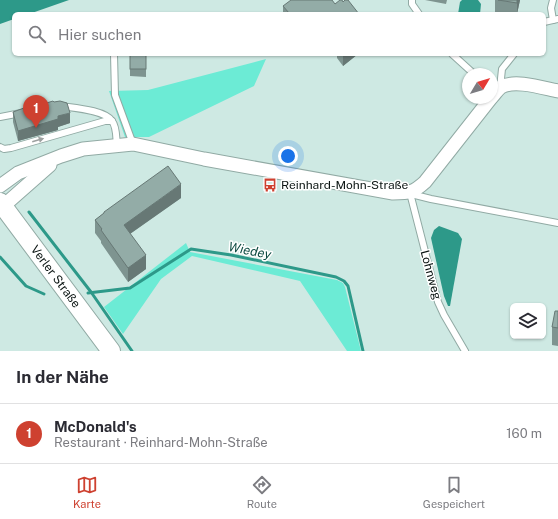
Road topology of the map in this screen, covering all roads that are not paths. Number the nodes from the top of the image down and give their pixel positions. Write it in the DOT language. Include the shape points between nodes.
graph roads {
  1 [pos="412,0"];
  2 [pos="553,0"];
  3 [pos="418,12"];
  4 [pos="555,20"];
  5 [pos="114,56"];
  6 [pos="454,56"];
  7 [pos="512,56"];
  8 [pos="467,68"];
  9 [pos="498,81"];
  10 [pos="498,91"];
  11 [pos="558,91"];
  12 [pos="485,104"];
  13 [pos="51,107"];
  14 [pos="28,112"];
  15 [pos="1,116"];
  16 [pos="112,121"];
  17 [pos="133,144"];
  18 [pos="117,146"];
  19 [pos="0,147"];
  20 [pos="61,156"];
  21 [pos="0,186"];
  22 [pos="410,193"];
  23 [pos="1,206"];
  24 [pos="558,223"];
  25 [pos="111,351"];
  26 [pos="465,351"];
  1 -- 3 [label="lane"];
  2 -- 4 [label="lane"];
  5 -- 17 [label="lane" via="115,95"];
  6 -- 8 [label="lane"];
  7 -- 9 [label="lane" via="502,69"];
  10 -- 11 [label="street" via="509,84 518,84"];
  12 -- 22 [label="street" via="425,182"];
  13 -- 16 [label="lane" via="58,105 99,113 108,116"];
  14 -- 15 [label="lane"];
  16 -- 18 [label="lane"];
  19 -- 16 [label="lane, one-way" via="11,148"];
  17 -- 18 [label="street"];
  17 -- 22 [label="street" via="393,193"];
  18 -- 20 [label="street" via="83,149"];
  20 -- 21 [label="street" via="18,174"];
  20 -- 23 [label="street"];
  22 -- 24 [label="lane"];
  22 -- 26 [label="lane, Lohnweg" via="438,302"];
  23 -- 25 [label="main road, Verler Straße"];
}
